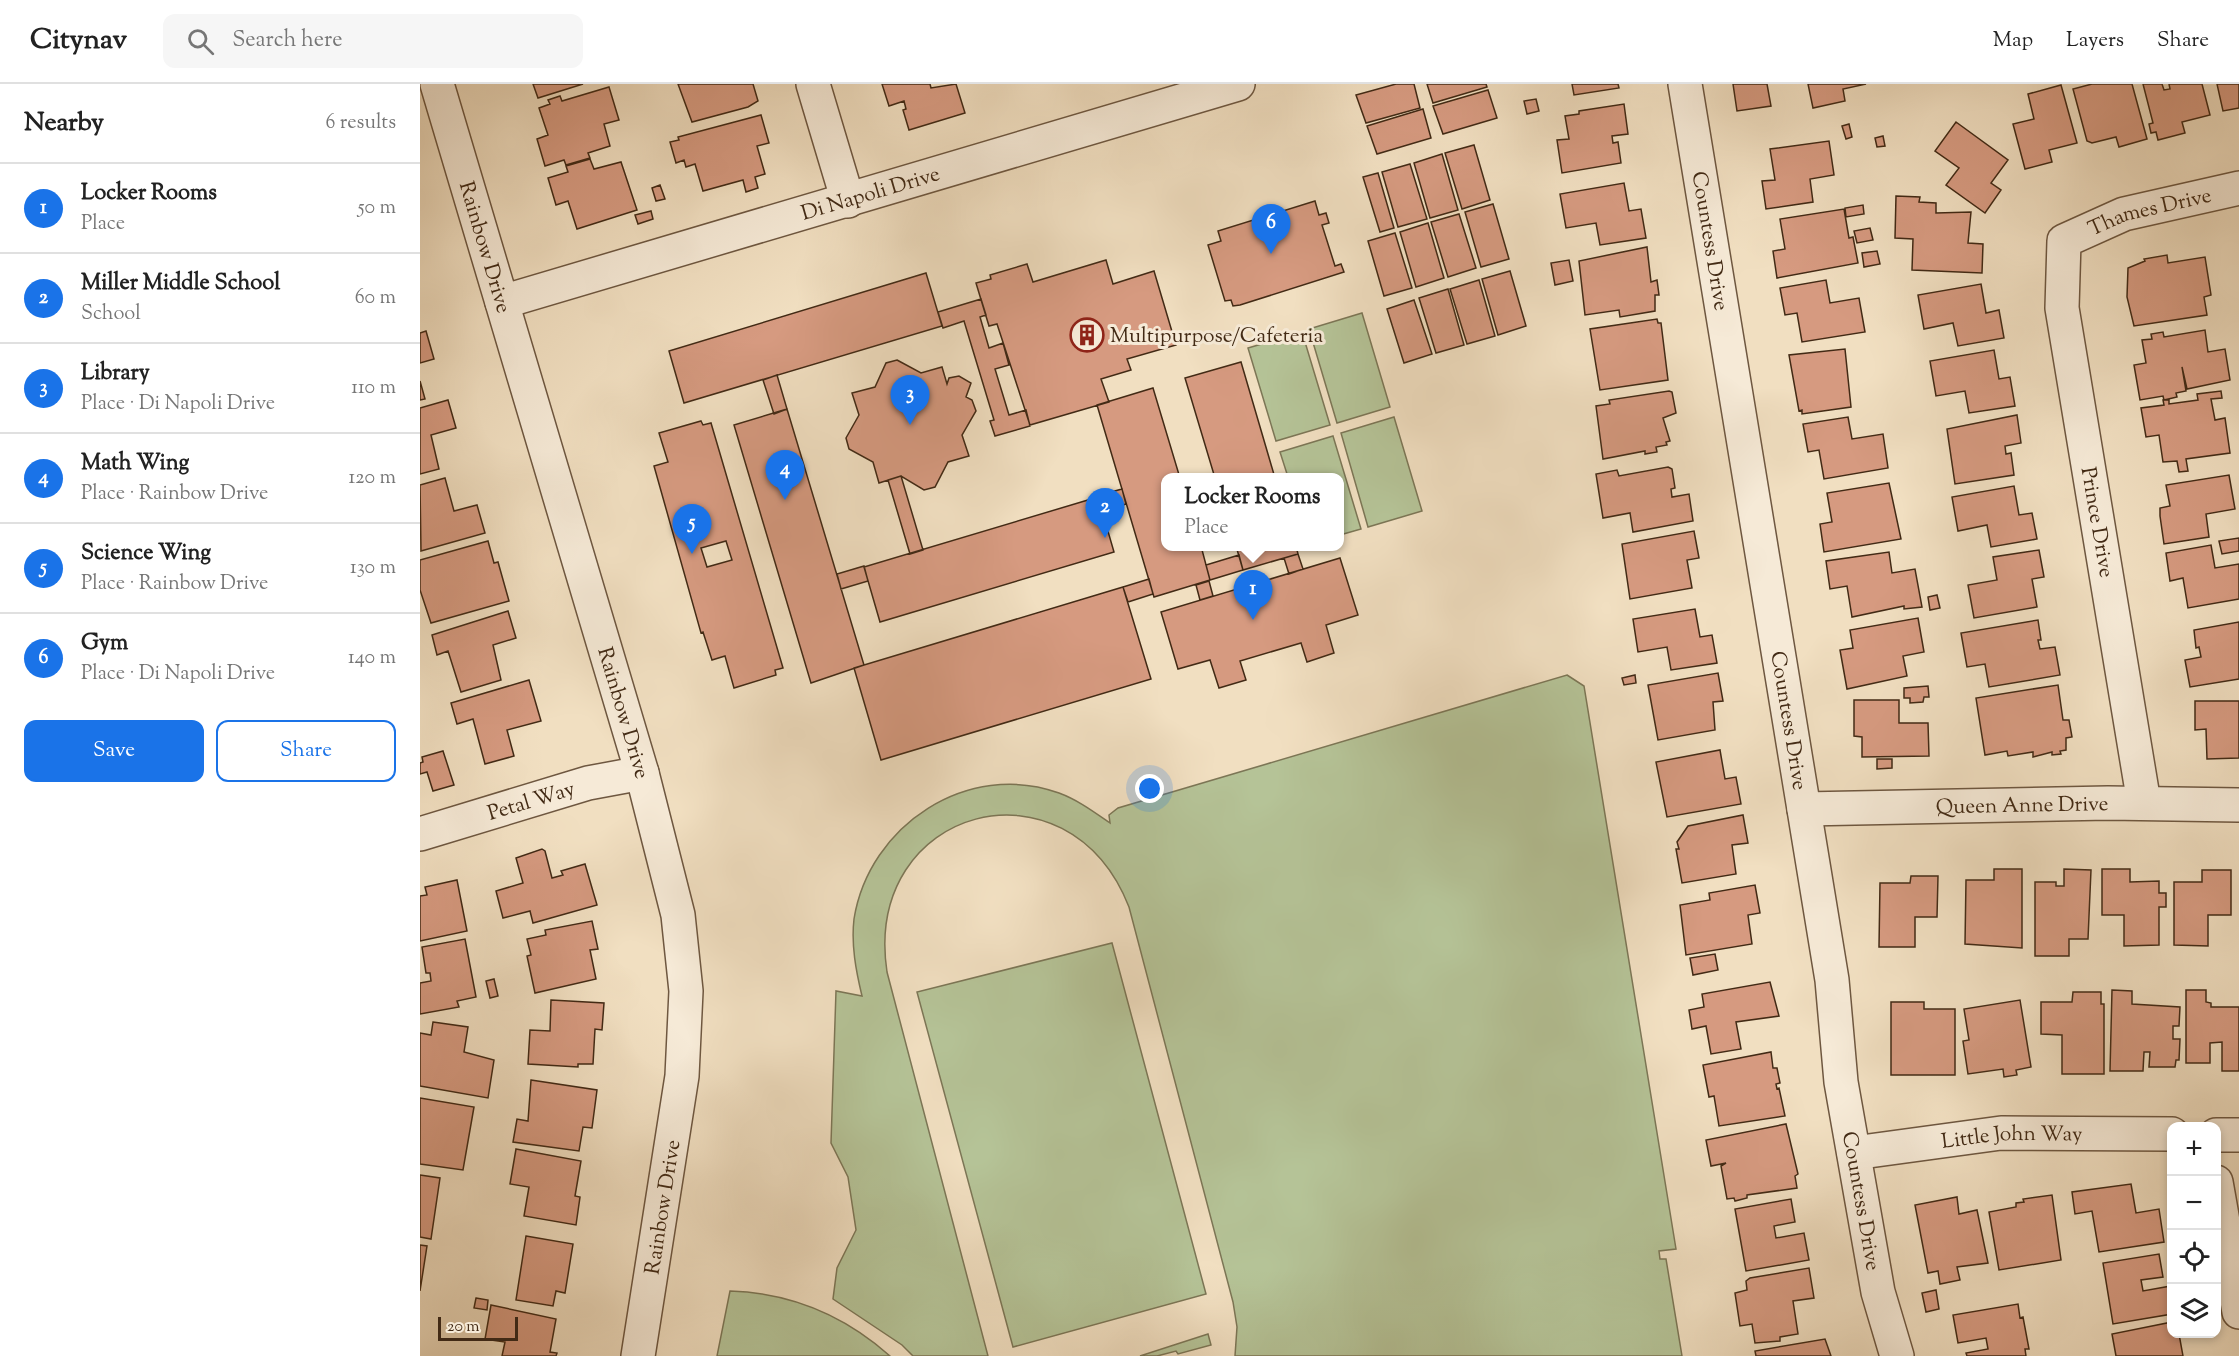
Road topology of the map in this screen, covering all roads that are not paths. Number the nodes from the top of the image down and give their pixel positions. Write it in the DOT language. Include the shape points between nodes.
graph roads {
  1 [pos="437,84"];
  2 [pos="813,84"];
  3 [pos="1238,84"];
  4 [pos="1685,84"];
  5 [pos="1202,89"];
  6 [pos="2239,188"];
  7 [pos="848,201"];
  8 [pos="2064,241"];
  9 [pos="502,302"];
  10 [pos="642,773"];
  11 [pos="2144,803"];
  12 [pos="2239,805"];
  13 [pos="1804,809"];
  14 [pos="420,834"];
  15 [pos="2167,1134"];
  16 [pos="2221,1135"];
  17 [pos="2239,1135"];
  18 [pos="1854,1153"];
  19 [pos="2221,1205"];
  20 [pos="2239,1311"];
  21 [pos="639,1356"];
  22 [pos="1897,1356"];
  1 -- 9 [label="street, Rainbow Drive"];
  2 -- 7 [label="street"];
  3 -- 5 [label="street, Di Napoli Drive"];
  4 -- 13 [label="street, Countess Drive"];
  5 -- 7 [label="street, Di Napoli Drive"];
  6 -- 8 [label="street, Thames Drive" via="2124,214"];
  7 -- 9 [label="street, Di Napoli Drive"];
  8 -- 11 [label="street, Prince Drive" via="2062,308"];
  9 -- 10 [label="street, Rainbow Drive"];
  10 -- 14 [label="street, Petal Way" via="588,783"];
  10 -- 21 [label="street, Rainbow Drive" via="678,915 686,991 682,1076"];
  11 -- 12 [label="street, Queen Anne Drive"];
  11 -- 13 [label="street, Queen Anne Drive"];
  13 -- 18 [label="street, Countess Drive" via="1832,980 1841,1082"];
  15 -- 18 [label="street, Little John Way" via="2001,1132"];
  16 -- 17 [label="street"];
  18 -- 22 [label="street, Countess Drive" via="1878,1292"];
  19 -- 20 [label="street"];
}
